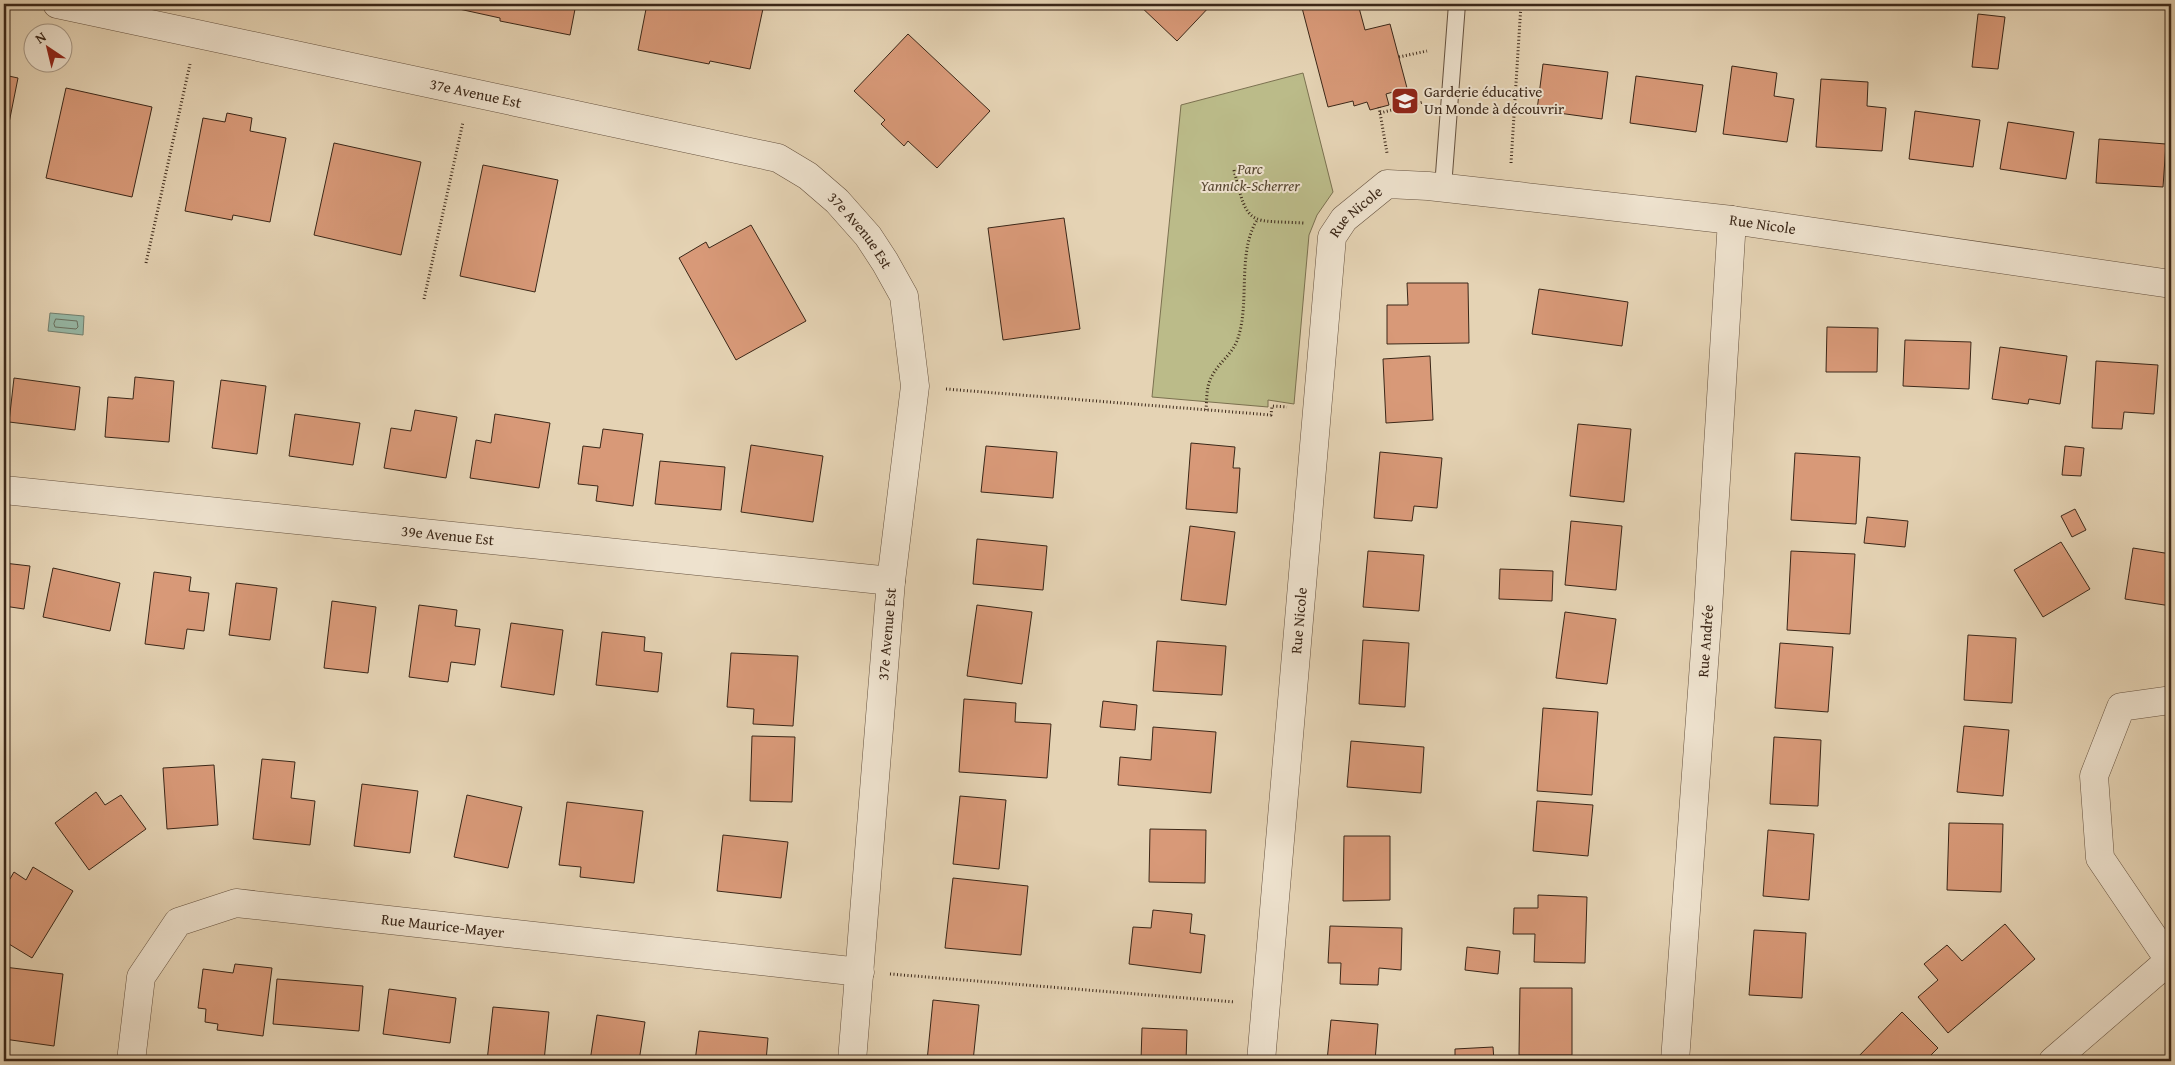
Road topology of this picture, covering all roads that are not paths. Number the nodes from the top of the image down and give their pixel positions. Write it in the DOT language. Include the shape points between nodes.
graph roads {
  1 [pos="56,4"];
  2 [pos="1457,4"];
  3 [pos="1443,187"];
  4 [pos="1732,220"];
  5 [pos="2171,284"];
  6 [pos="4,490"];
  7 [pos="891,581"];
  8 [pos="2171,700"];
  9 [pos="2170,960"];
  10 [pos="860,972"];
  11 [pos="131,1061"];
  12 [pos="852,1061"];
  13 [pos="1261,1061"];
  14 [pos="1674,1061"];
  15 [pos="2053,1061"];
  1 -- 7 [label="street, 37e Avenue Est" via="778,158 808,176 837,201 868,236 904,296 915,386"];
  2 -- 3 [label="lane"];
  3 -- 4 [label="street, Rue Nicole"];
  3 -- 13 [label="street, Rue Nicole" via="1387,184 1344,219 1332,237"];
  4 -- 5 [label="street, Rue Nicole"];
  4 -- 14 [label="street, Rue Andrée" via="1708,609"];
  6 -- 7 [label="street, 39e Avenue Est"];
  7 -- 10 [label="street, 37e Avenue Est"];
  8 -- 9 [label="street" via="2121,707 2094,776 2100,858"];
  9 -- 15 [label="street"];
  10 -- 11 [label="street, Rue Maurice-Mayer" via="236,903 178,922 141,977"];
  10 -- 12 [label="street, 37e Avenue Est"];
}
